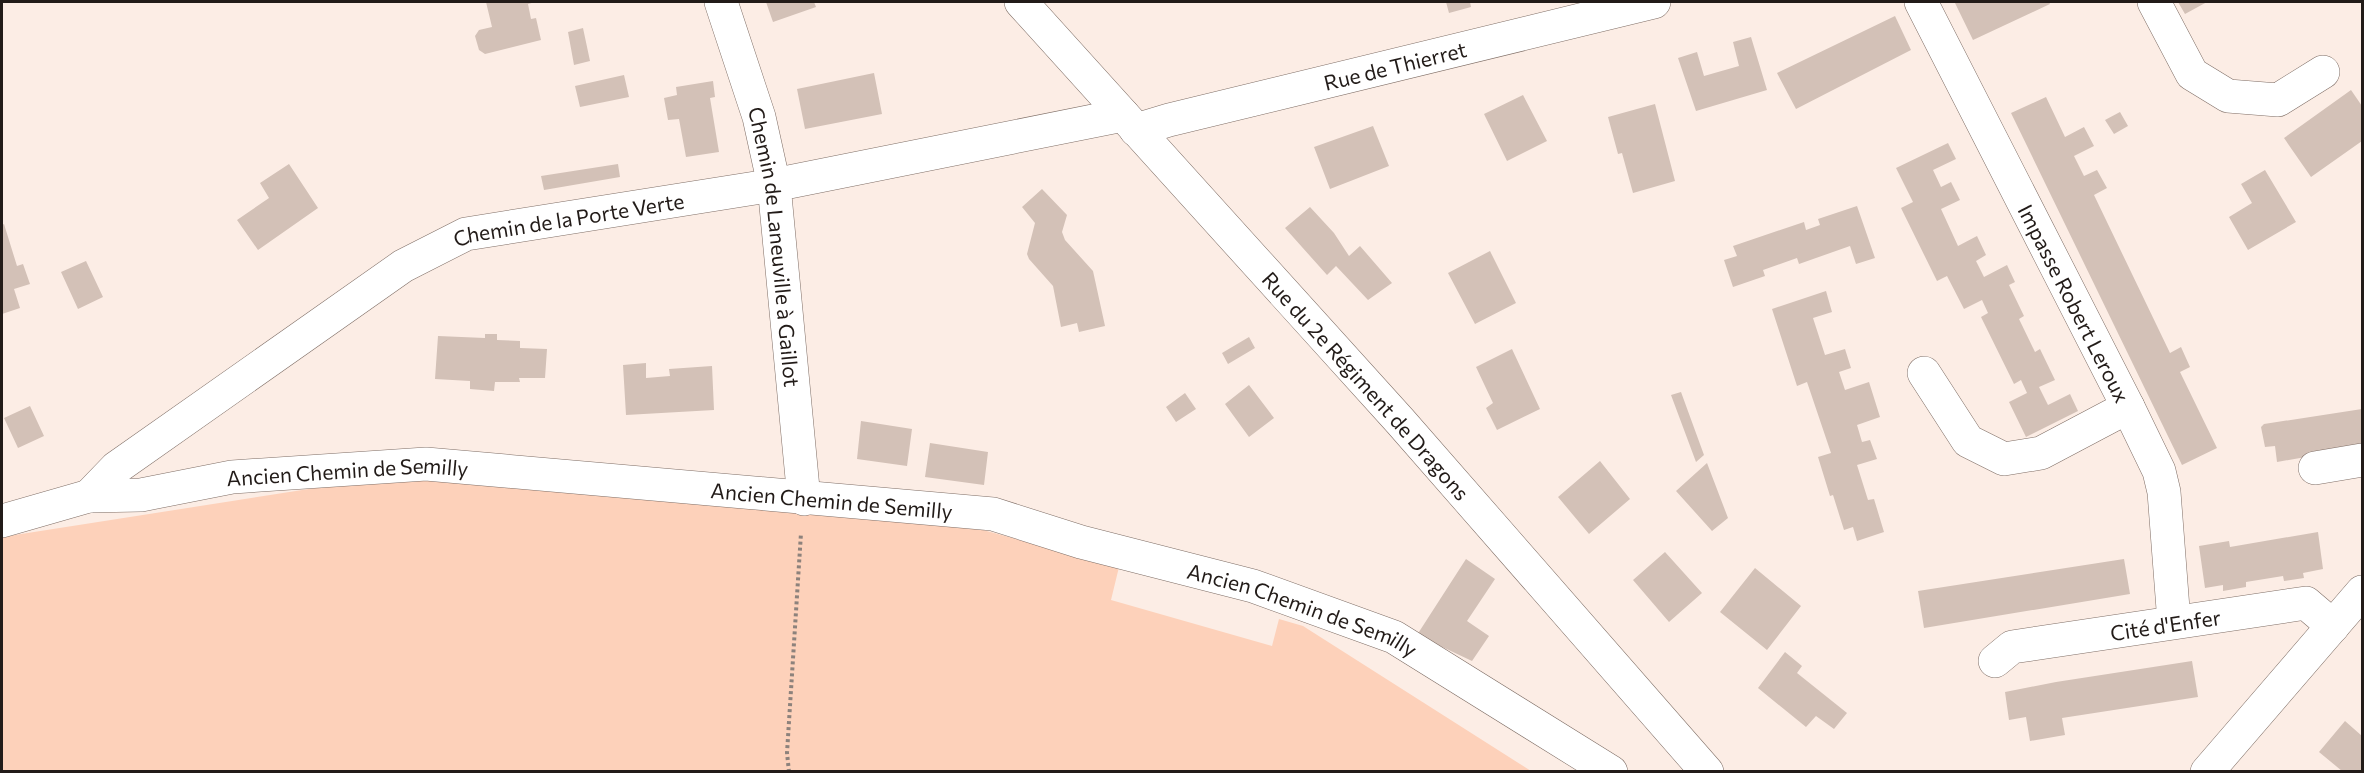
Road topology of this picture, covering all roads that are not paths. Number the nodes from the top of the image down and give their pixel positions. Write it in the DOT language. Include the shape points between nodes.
graph roads {
  1 [pos="720,2"];
  2 [pos="1021,2"];
  3 [pos="1654,2"];
  4 [pos="1921,2"];
  5 [pos="2154,2"];
  6 [pos="2323,72"];
  7 [pos="1130,122"];
  8 [pos="774,185"];
  9 [pos="1924,373"];
  10 [pos="2128,407"];
  11 [pos="2362,460"];
  12 [pos="2315,468"];
  13 [pos="89,496"];
  14 [pos="804,499"];
  15 [pos="2,520"];
  16 [pos="2362,592"];
  17 [pos="2174,622"];
  18 [pos="2333,626"];
  19 [pos="1995,660"];
  20 [pos="1611,771"];
  21 [pos="1707,771"];
  22 [pos="2206,771"];
  1 -- 8 [label="street, Chemin de Laneuville à Gaillot" via="759,117"];
  2 -- 7 [label="street, Rue du 2e Régiment de Dragons"];
  3 -- 7 [label="street, Rue de Thierret" via="1169,120"];
  4 -- 10 [label="street, Impasse Robert Leroux"];
  5 -- 6 [label="street" via="2192,74 2228,96 2278,100"];
  7 -- 8 [label="street, Chemin de la Porte Verte"];
  7 -- 21 [label="street, Rue du 2e Régiment de Dragons" via="1400,421"];
  8 -- 13 [label="street, Chemin de la Porte Verte" via="466,234 403,266 116,468"];
  8 -- 14 [label="street, Chemin de Laneuville à Gaillot"];
  9 -- 10 [label="street, Impasse Robert Leroux" via="1968,441 2004,459 2041,453"];
  10 -- 17 [label="street" via="2159,471"];
  11 -- 12 [label="street"];
  13 -- 14 [label="street, Ancien Chemin de Semilly" via="141,495 232,477 426,464"];
  13 -- 15 [label="street, Ancien Chemin de Semilly"];
  14 -- 20 [label="street, Ancien Chemin de Semilly" via="993,514 1081,542 1253,586 1394,637"];
  16 -- 18 [label="street"];
  17 -- 18 [label="street, Cité d'Enfer" via="2306,603"];
  17 -- 19 [label="street, Cité d'Enfer" via="2012,647"];
  18 -- 22 [label="street"];
}
